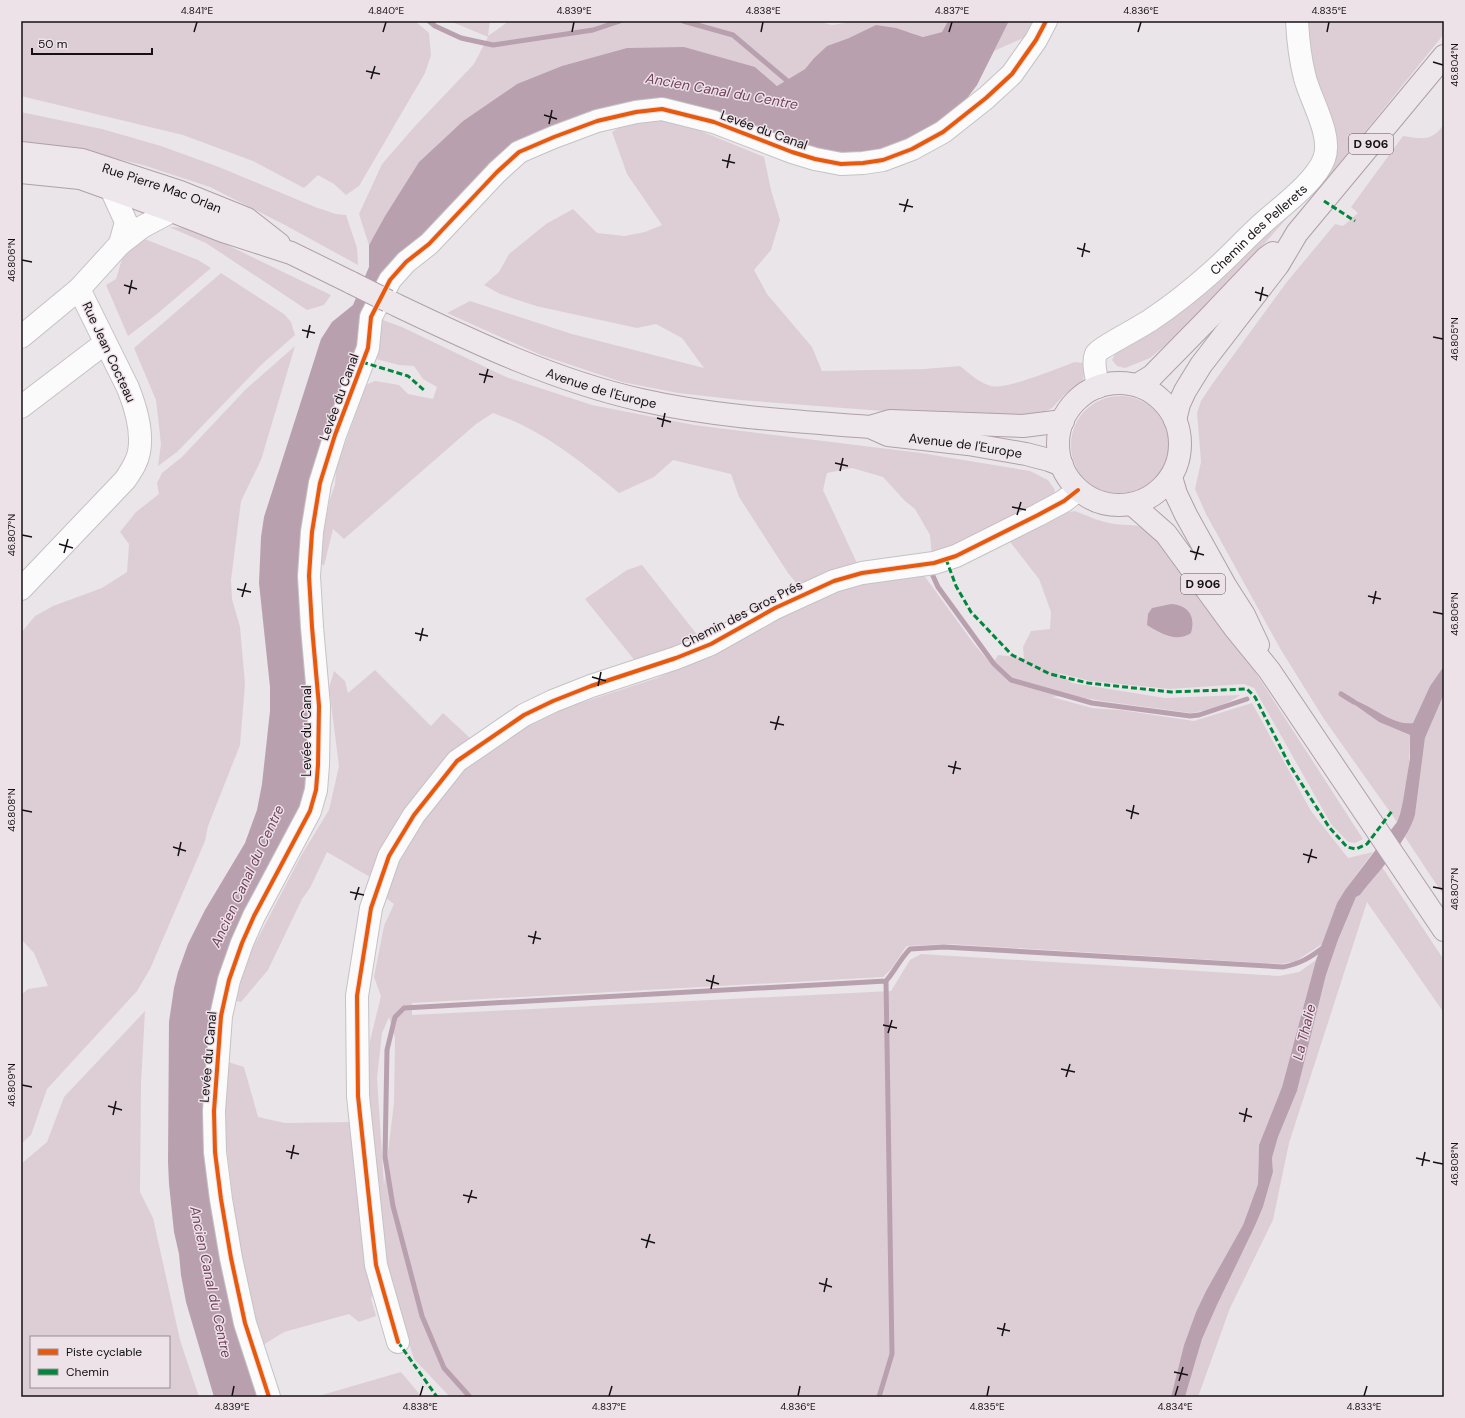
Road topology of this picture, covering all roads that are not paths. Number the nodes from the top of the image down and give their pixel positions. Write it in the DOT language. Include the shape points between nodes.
graph roads {
  1 [pos="1046,21"];
  2 [pos="1297,21"];
  3 [pos="1444,56"];
  4 [pos="21,153"];
  5 [pos="21,172"];
  6 [pos="111,189"];
  7 [pos="176,201"];
  8 [pos="148,202"];
  9 [pos="126,222"];
  10 [pos="1297,233"];
  11 [pos="120,244"];
  12 [pos="352,283"];
  13 [pos="79,289"];
  14 [pos="21,337"];
  15 [pos="106,343"];
  16 [pos="1137,385"];
  17 [pos="1098,387"];
  18 [pos="21,407"];
  19 [pos="1175,420"];
  20 [pos="1063,421"];
  21 [pos="870,427"];
  22 [pos="1062,465"];
  23 [pos="1171,477"];
  24 [pos="1078,490"];
  25 [pos="1132,504"];
  26 [pos="21,589"];
  27 [pos="1269,670"];
  28 [pos="1444,930"];
  29 [pos="398,1342"];
  30 [pos="270,1397"];
  1 -- 30 [label="street, Levée du Canal" via="1012,74 986,98 943,132 912,149 884,160 841,164 815,159 714,122 662,110 636,112 554,137 519,152 390,280 371,318 368,348 322,476 312,532 309,576 319,706 316,790 310,811 242,943 220,1016 214,1111 215,1152 221,1199 245,1323"];
  2 -- 17 [label="street, Chemin des Pellerets" via="1298,49 1305,79 1327,146 1324,159 1315,174 1294,196 1203,279 1152,320 1096,353"];
  3 -- 10 [label="main road, D 906"];
  4 -- 7 [label="main road, Rue Pierre Mac Orlan" via="82,160"];
  5 -- 6 [label="main road, Rue Pierre Mac Orlan" via="80,178"];
  6 -- 8 [label="main road, Rue Pierre Mac Orlan"];
  6 -- 9 [label="street"];
  7 -- 8 [label="street"];
  7 -- 11 [label="street, Rue Jean Cocteau"];
  7 -- 12 [label="main road, Rue Pierre Mac Orlan" via="247,219 291,254"];
  8 -- 9 [label="street"];
  9 -- 11 [label="street"];
  10 -- 16 [label="main road, D 906" via="1266,258 1152,376"];
  10 -- 19 [label="main road, D 906" via="1278,265 1201,365 1185,391"];
  11 -- 13 [label="street, Rue Jean Cocteau"];
  12 -- 21 [label="main road, Avenue de l'Europe, bridge" via="482,346 602,390 654,403 719,414"];
  13 -- 14 [label="street"];
  13 -- 15 [label="street, Rue Jean Cocteau"];
  15 -- 18 [label="street"];
  15 -- 26 [label="street, Rue Jean Cocteau" via="134,404 140,438 139,452 125,480"];
  16 -- 17 [label="main road" via="1117,383"];
  16 -- 19 [label="main road" via="1157,396 1171,411"];
  17 -- 20 [label="main road" via="1074,403"];
  19 -- 23 [label="main road" via="1180,432 1180,455"];
  20 -- 21 [label="main road, Avenue de l'Europe" via="1023,426 890,421"];
  20 -- 22 [label="main road" via="1058,441"];
  21 -- 22 [label="main road, Avenue de l'Europe" via="888,435 968,444 1033,456"];
  22 -- 24 [label="main road" via="1066,475"];
  23 -- 25 [label="main road" via="1156,494"];
  23 -- 27 [label="main road, D 906" via="1186,515 1244,615"];
  24 -- 25 [label="main road" via="1100,502"];
  24 -- 29 [label="street, Chemin des Gros Prés" via="1038,515 956,556 934,563 862,573 834,581 787,602 711,644 566,696 524,715 457,761 414,815 389,856 371,908 357,996 358,1096 376,1265"];
  25 -- 27 [label="main road, D 906" via="1166,534"];
  27 -- 28 [label="main road, D 906"];
}
